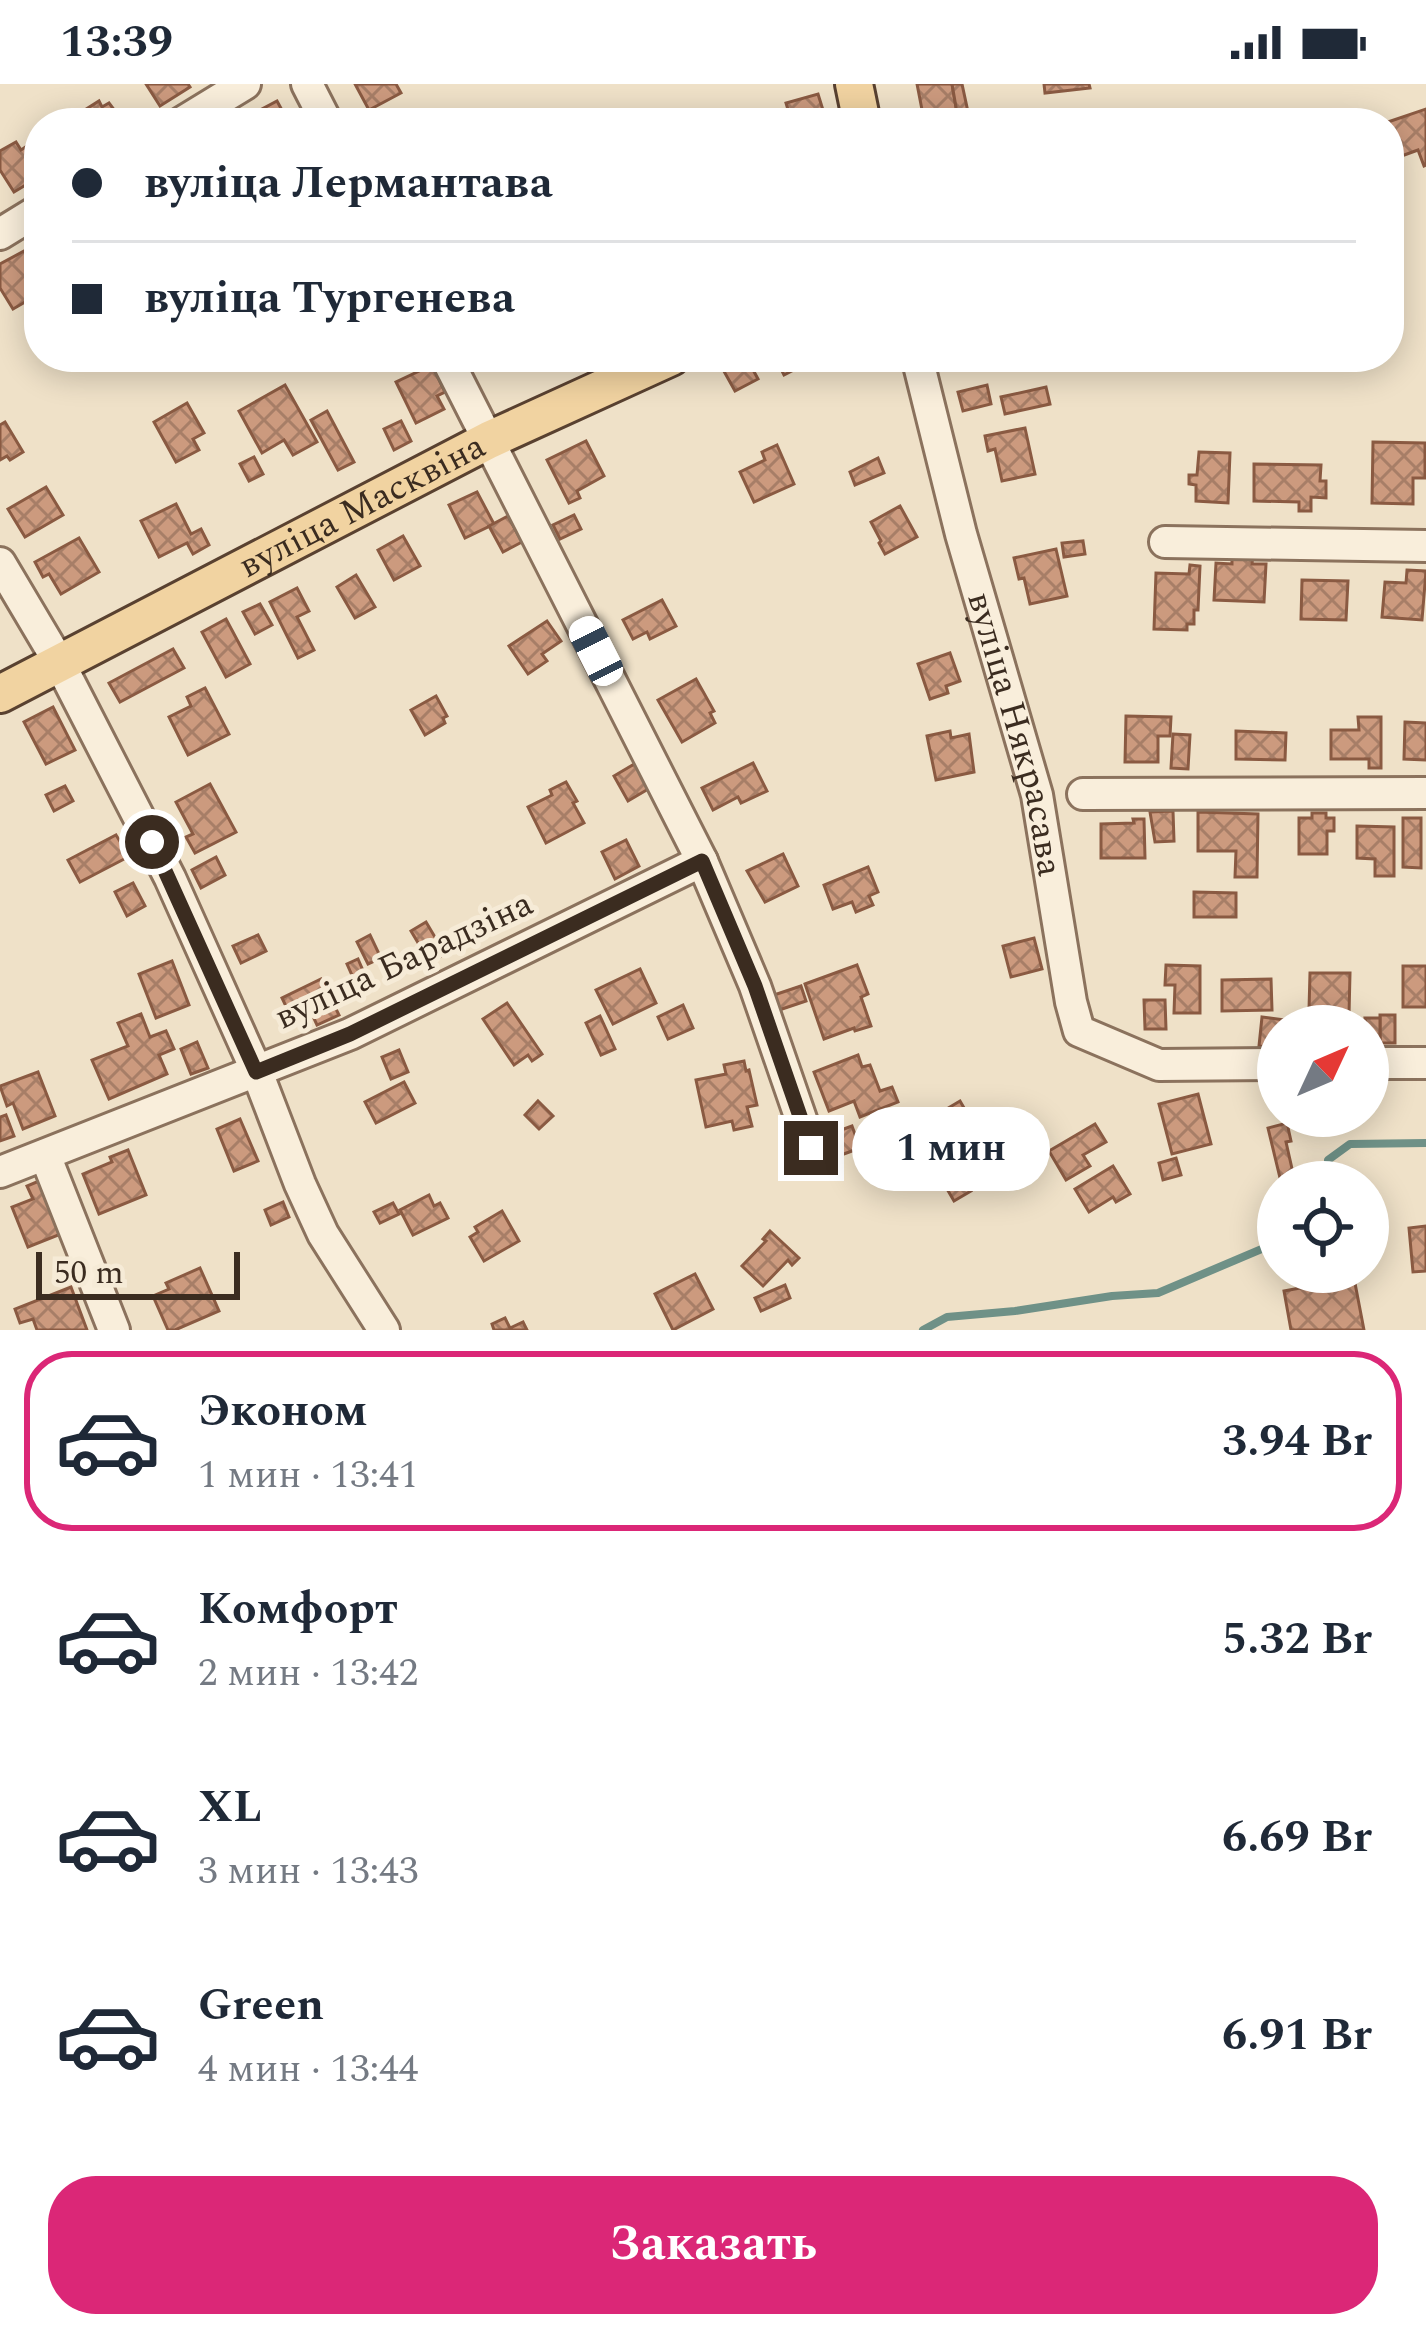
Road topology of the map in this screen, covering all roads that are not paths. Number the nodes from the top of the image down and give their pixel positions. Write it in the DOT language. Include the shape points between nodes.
graph roads {
  1 [pos="245,84"];
  2 [pos="206,108"];
  3 [pos="454,372"];
  4 [pos="638,372"];
  5 [pos="921,372"];
  6 [pos="489,440"];
  7 [pos="1165,542"];
  8 [pos="1426,546"];
  9 [pos="0,563"];
  10 [pos="60,664"];
  11 [pos="0,694"];
  12 [pos="1426,793"];
  13 [pos="1083,794"];
  14 [pos="702,861"];
  15 [pos="1389,1063"];
  16 [pos="1426,1063"];
  17 [pos="1257,1064"];
  18 [pos="256,1072"];
  19 [pos="811,1148"];
  20 [pos="46,1155"];
  21 [pos="0,1172"];
  22 [pos="114,1330"];
  23 [pos="384,1330"];
  1 -- 2 [label="street"];
  3 -- 6 [label="street"];
  4 -- 6 [label="main road, вуліца Масквіна"];
  5 -- 17 [label="street, вуліца Някрасава" via="1037,795 1079,1031 1159,1065"];
  6 -- 10 [label="main road, вуліца Масквіна"];
  6 -- 14 [label="street"];
  7 -- 8 [label="street"];
  9 -- 10 [label="street"];
  10 -- 11 [label="main road, вуліца Масквіна"];
  10 -- 18 [label="street" via="170,878"];
  12 -- 13 [label="street"];
  14 -- 18 [label="street, вуліца Барадзіна"];
  14 -- 19 [label="street"];
  15 -- 16 [label="street"];
  18 -- 20 [label="street, вуліца Барадзіна"];
  18 -- 23 [label="street" via="322,1234"];
  20 -- 21 [label="street, вуліца Барадзіна"];
  20 -- 22 [label="street"];
}
